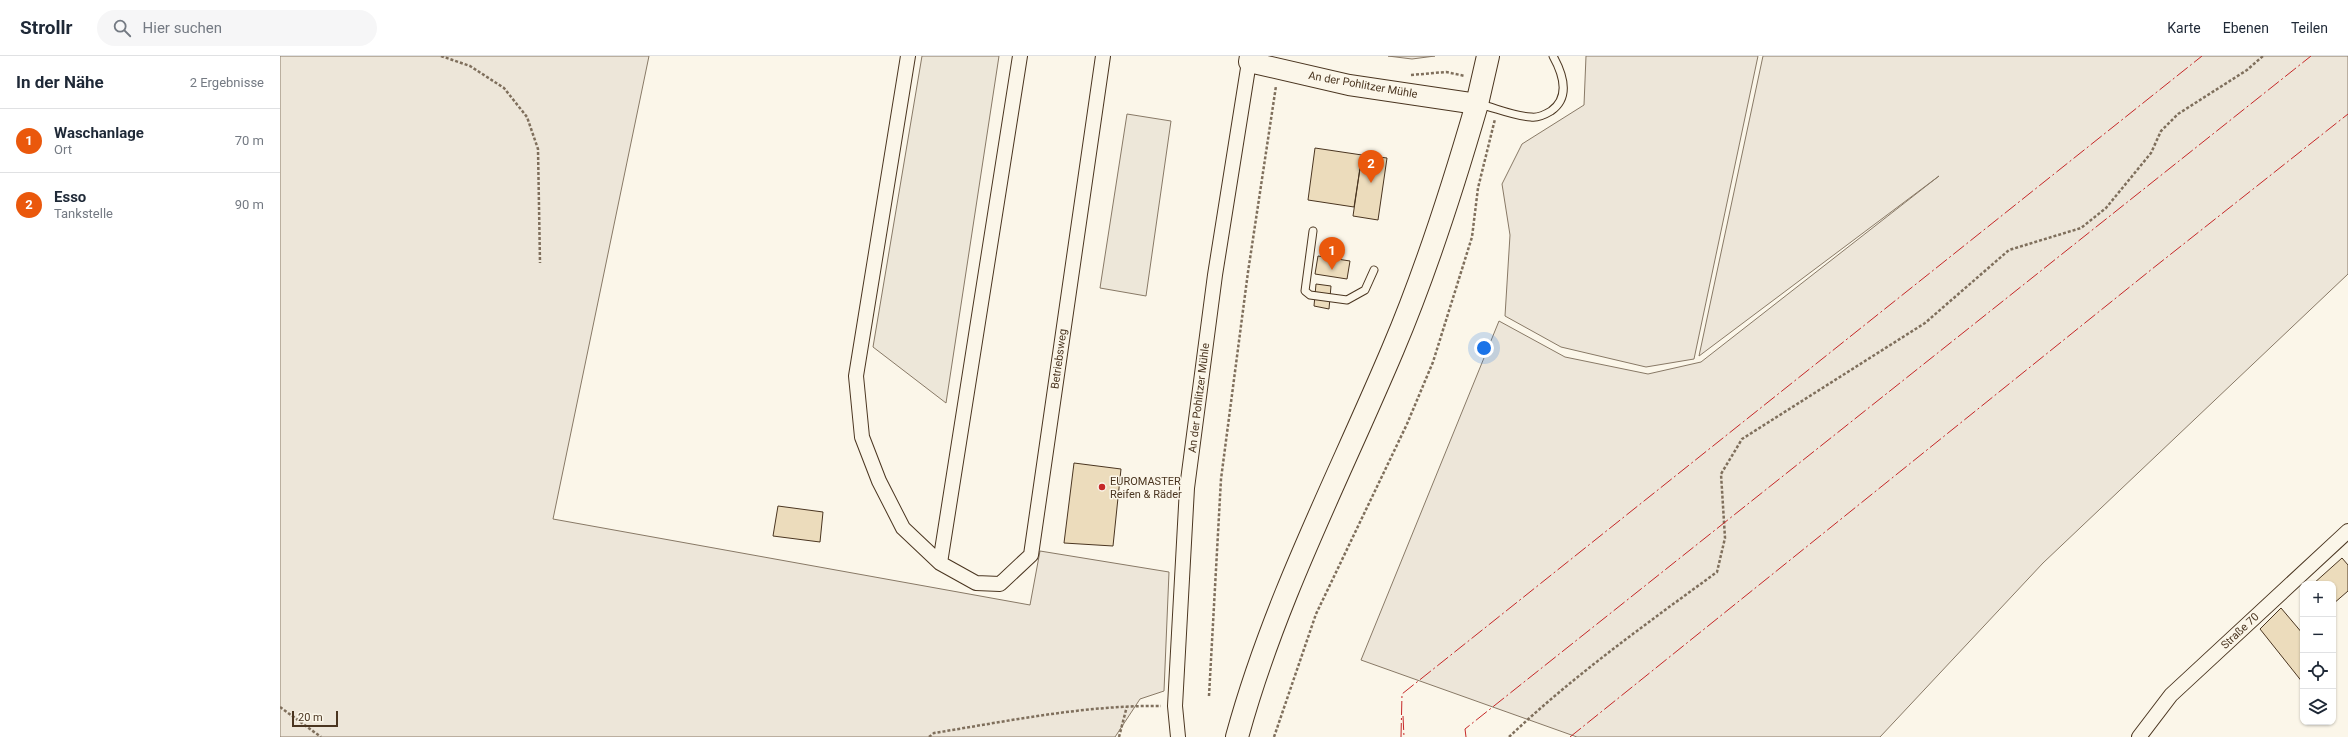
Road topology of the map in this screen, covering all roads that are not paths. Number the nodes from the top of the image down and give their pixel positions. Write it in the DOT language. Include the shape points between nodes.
graph roads {
  1 [pos="908,56"];
  2 [pos="1020,56"];
  3 [pos="1103,56"];
  4 [pos="1488,56"];
  5 [pos="1553,56"];
  6 [pos="1249,59"];
  7 [pos="1477,104"];
  8 [pos="1313,231"];
  9 [pos="1374,270"];
  10 [pos="2348,531"];
  11 [pos="940,563"];
  12 [pos="1178,737"];
  13 [pos="1237,737"];
  14 [pos="2140,737"];
  1 -- 11 [label="street, Betriebsweg" via="856,376 862,437 879,481 903,528"];
  2 -- 11 [label="street"];
  3 -- 11 [label="street, Betriebsweg" via="1031,555 1000,584 976,583"];
  4 -- 7 [label="main road"];
  5 -- 7 [label="lane" via="1561,70 1564,93 1559,105 1547,113 1532,118"];
  6 -- 7 [label="main road, An der Pohlitzer Mühle" via="1279,69 1349,85"];
  6 -- 12 [label="street, An der Pohlitzer Mühle" via="1215,274 1187,488 1175,706"];
  7 -- 13 [label="main road" via="1449,203 1411,304 1290,581"];
  8 -- 9 [label="lane" via="1305,291 1310,295 1347,300 1365,290"];
  10 -- 14 [label="street, Straße 70" via="2171,695"];
}
